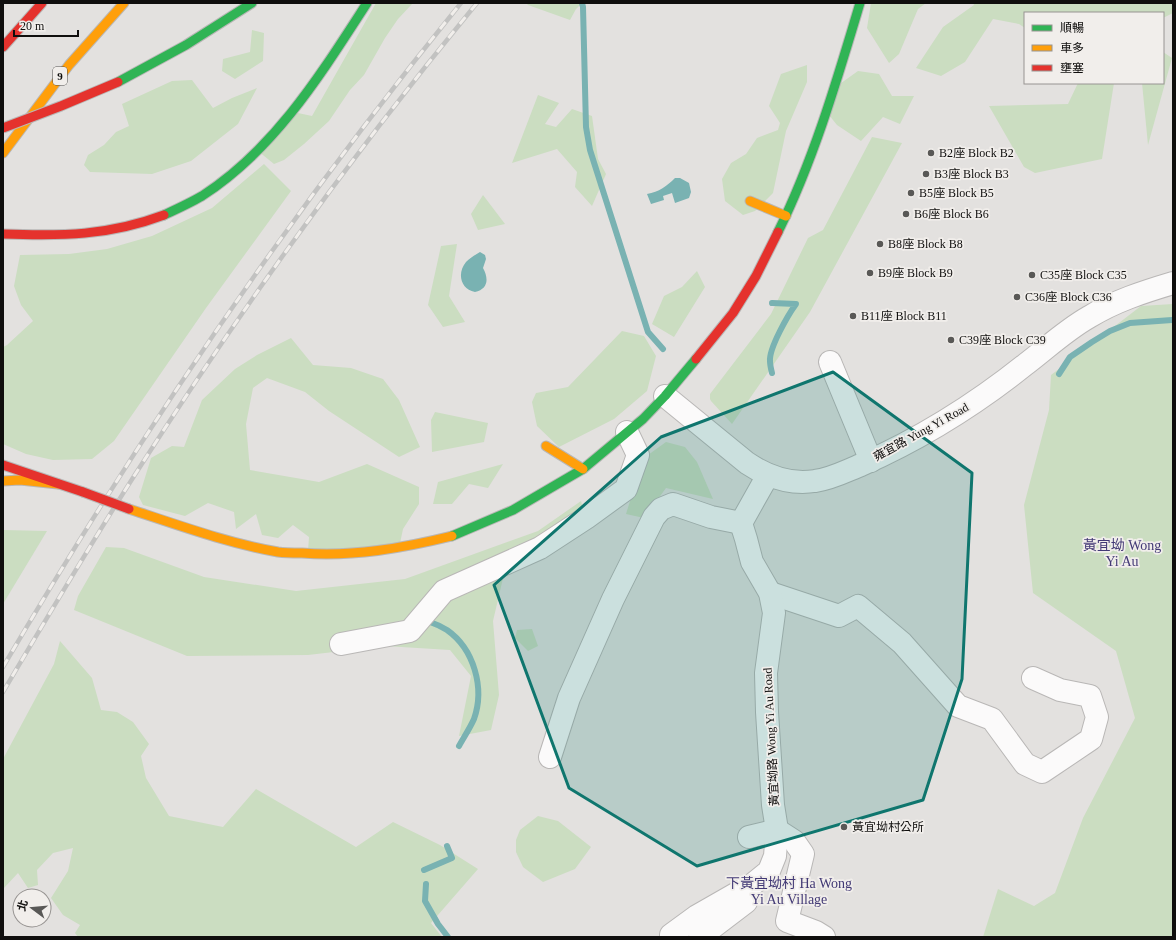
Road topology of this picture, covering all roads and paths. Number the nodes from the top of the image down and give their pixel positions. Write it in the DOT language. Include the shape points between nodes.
graph roads {
  1 [pos="42,3"];
  2 [pos="124,3"];
  3 [pos="252,3"];
  4 [pos="367,3"];
  5 [pos="860,3"];
  6 [pos="3,47"];
  7 [pos="3,128"];
  8 [pos="3,153"];
  9 [pos="750,201"];
  10 [pos="786,216"];
  11 [pos="3,234"];
  12 [pos="1173,284"];
  13 [pos="830,362"];
  14 [pos="665,396"];
  15 [pos="627,432"];
  16 [pos="546,446"];
  17 [pos="871,460"];
  18 [pos="3,465"];
  19 [pos="582,469"];
  20 [pos="768,475"];
  21 [pos="3,482"];
  22 [pos="58,484"];
  23 [pos="741,523"];
  24 [pos="770,593"];
  25 [pos="341,644"];
  26 [pos="1032,678"];
  27 [pos="550,758"];
  28 [pos="784,834"];
  29 [pos="750,837"];
  30 [pos="671,935"];
  31 [pos="700,937"];
  32 [pos="824,937"];
  1 -- 6 [label="main road"];
  2 -- 8 [label="main road, 9" via="69,65"];
  3 -- 7 [label="main road, bridge" via="192,42 118,82 75,102"];
  4 -- 11 [label="main road" via="303,99 255,155 222,183 167,214 121,229 78,234"];
  5 -- 10 [label="main road" via="829,106"];
  9 -- 10 [label="main road"];
  10 -- 14 [label="main road" via="756,276 733,313"];
  12 -- 17 [label="street, 雍宜路 Yung Yi Road" via="1124,299 1088,317 1062,334 990,392 912,440"];
  13 -- 17 [label="street"];
  14 -- 15 [label="main road"];
  14 -- 20 [label="street, 雍宜路 Yung Yi Road" via="747,463"];
  15 -- 19 [label="main road"];
  15 -- 25 [label="street" via="638,455 626,489 540,548 444,590 410,631"];
  16 -- 19 [label="main road"];
  17 -- 20 [label="street, 雍宜路 Yung Yi Road" via="829,479 800,482 786,481"];
  18 -- 22 [label="main road"];
  19 -- 22 [label="main road, bridge" via="513,510 458,534 378,551 325,555 279,552 232,542"];
  20 -- 23 [label="street"];
  21 -- 22 [label="main road" via="20,480"];
  23 -- 24 [label="street, 黃宜坳路 Wong Yi Au Road" via="752,562"];
  23 -- 27 [label="street" via="711,517 673,504 661,509 654,517 613,599 569,698"];
  24 -- 26 [label="street" via="839,616 858,606 902,644 958,706 992,719 1026,764 1042,772 1091,739 1097,717 1090,696 1060,690"];
  24 -- 28 [label="street, 黃宜坳路 Wong Yi Au Road" via="774,613 766,668 767,712 773,805"];
  28 -- 29 [label="street"];
  28 -- 30 [label="street, 黃宜坳路 Wong Yi Au Road" via="769,871 753,884"];
  28 -- 31 [label="street" via="790,862 781,882 752,898"];
  28 -- 32 [label="street" via="794,841 803,854 787,921"];
}
